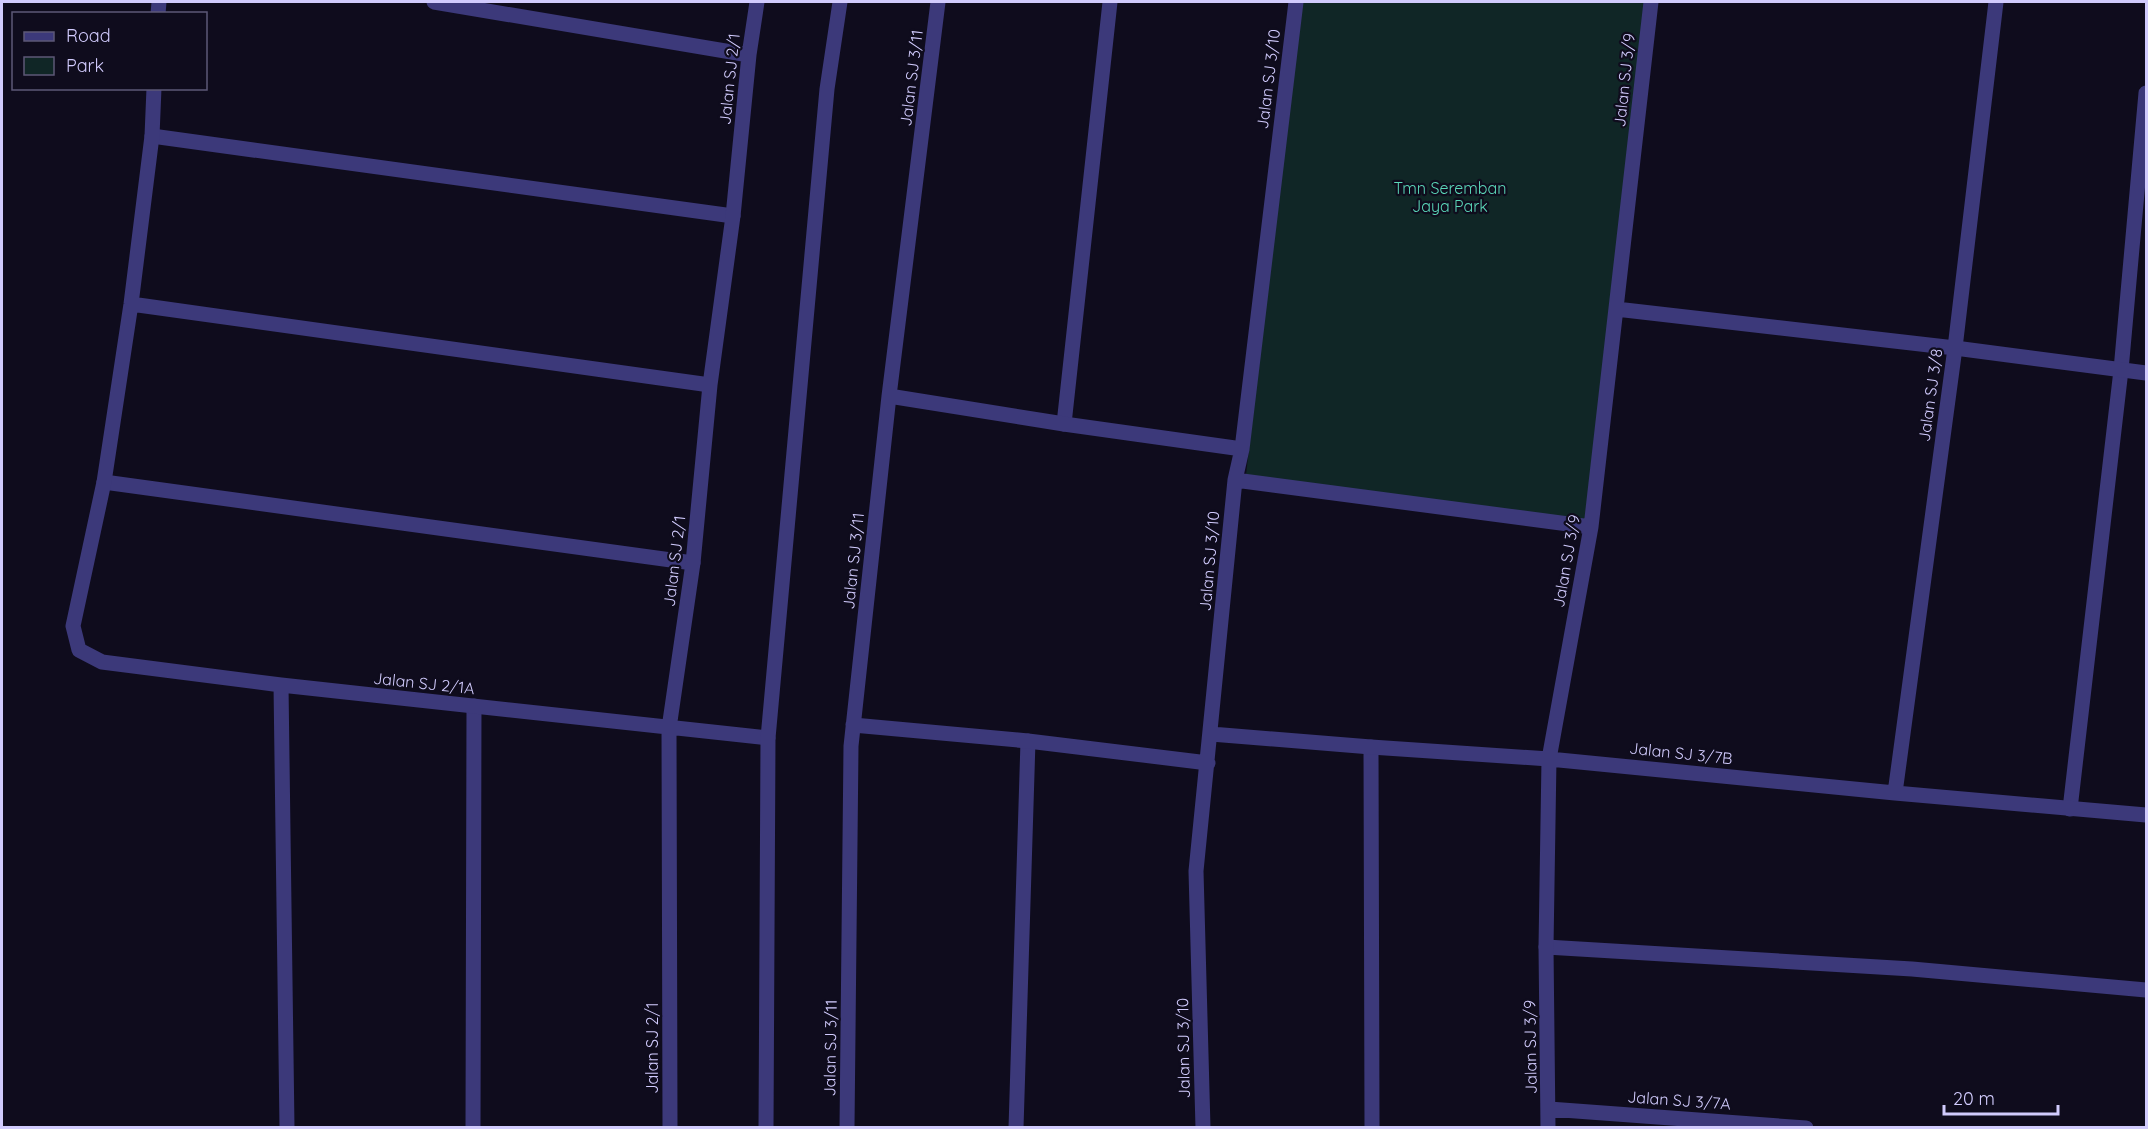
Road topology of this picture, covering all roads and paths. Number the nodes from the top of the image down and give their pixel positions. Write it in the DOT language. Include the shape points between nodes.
graph roads {
  1 [pos="434,2"];
  2 [pos="757,2"];
  3 [pos="840,2"];
  4 [pos="938,2"];
  5 [pos="1110,2"];
  6 [pos="1296,2"];
  7 [pos="1651,2"];
  8 [pos="1996,2"];
  9 [pos="749,55"];
  10 [pos="154,90"];
  11 [pos="2146,93"];
  12 [pos="152,136"];
  13 [pos="733,216"];
  14 [pos="131,304"];
  15 [pos="1616,309"];
  16 [pos="1955,348"];
  17 [pos="2121,369"];
  18 [pos="2146,373"];
  19 [pos="711,386"];
  20 [pos="889,396"];
  21 [pos="1064,424"];
  22 [pos="1242,449"];
  23 [pos="1235,480"];
  24 [pos="104,482"];
  25 [pos="1591,527"];
  26 [pos="693,563"];
  27 [pos="280,685"];
  28 [pos="474,706"];
  29 [pos="853,725"];
  30 [pos="669,728"];
  31 [pos="1211,734"];
  32 [pos="768,738"];
  33 [pos="1029,741"];
  34 [pos="1371,747"];
  35 [pos="1549,759"];
  36 [pos="1208,763"];
  37 [pos="1895,793"];
  38 [pos="2070,809"];
  39 [pos="2146,815"];
  40 [pos="1546,947"];
  41 [pos="2146,990"];
  42 [pos="1549,1109"];
  43 [pos="287,1128"];
  44 [pos="473,1128"];
  45 [pos="670,1128"];
  46 [pos="766,1128"];
  47 [pos="847,1128"];
  48 [pos="1016,1128"];
  49 [pos="1203,1128"];
  50 [pos="1372,1128"];
  51 [pos="1548,1128"];
  52 [pos="1806,1128"];
  1 -- 9 [label="street"];
  2 -- 9 [label="street, Jalan SJ 2/1"];
  3 -- 32 [label="street" via="826,101"];
  4 -- 20 [label="street, Jalan SJ 3/11"];
  5 -- 21 [label="street"];
  6 -- 22 [label="street, Jalan SJ 3/10"];
  7 -- 15 [label="street, Jalan SJ 3/9"];
  8 -- 16 [label="street, Jalan SJ 3/8"];
  9 -- 13 [label="street, Jalan SJ 2/1"];
  10 -- 12 [label="street"];
  11 -- 17 [label="street"];
  12 -- 13 [label="street"];
  12 -- 14 [label="street"];
  13 -- 19 [label="street, Jalan SJ 2/1"];
  14 -- 19 [label="street"];
  14 -- 24 [label="street"];
  15 -- 16 [label="street"];
  15 -- 25 [label="street, Jalan SJ 3/9"];
  16 -- 17 [label="street"];
  16 -- 37 [label="street, Jalan SJ 3/8"];
  17 -- 18 [label="street"];
  17 -- 38 [label="street"];
  19 -- 26 [label="street, Jalan SJ 2/1"];
  20 -- 21 [label="street"];
  20 -- 29 [label="street, Jalan SJ 3/11"];
  21 -- 22 [label="street"];
  22 -- 23 [label="street, Jalan SJ 3/10"];
  23 -- 25 [label="street"];
  23 -- 31 [label="street, Jalan SJ 3/10"];
  24 -- 26 [label="street"];
  24 -- 27 [label="street, Jalan SJ 2/1A" via="73,626 80,650 102,662"];
  25 -- 35 [label="street, Jalan SJ 3/9"];
  26 -- 30 [label="street, Jalan SJ 2/1"];
  27 -- 28 [label="street, Jalan SJ 2/1A"];
  27 -- 43 [label="street"];
  28 -- 30 [label="street, Jalan SJ 2/1A"];
  28 -- 44 [label="street"];
  29 -- 33 [label="street"];
  29 -- 47 [label="street, Jalan SJ 3/11"];
  30 -- 32 [label="street, Jalan SJ 2/1A"];
  30 -- 45 [label="street, Jalan SJ 2/1"];
  31 -- 34 [label="street, Jalan SJ 3/7B"];
  31 -- 36 [label="street, Jalan SJ 3/10"];
  32 -- 46 [label="street"];
  33 -- 36 [label="street"];
  33 -- 48 [label="street"];
  34 -- 35 [label="street, Jalan SJ 3/7B"];
  34 -- 50 [label="street"];
  35 -- 37 [label="street, Jalan SJ 3/7B"];
  35 -- 40 [label="street, Jalan SJ 3/9"];
  36 -- 49 [label="street, Jalan SJ 3/10" via="1196,871"];
  37 -- 38 [label="street, Jalan SJ 3/7B"];
  38 -- 39 [label="street, Jalan SJ 3/7B"];
  40 -- 41 [label="street" via="1912,969"];
  40 -- 42 [label="street, Jalan SJ 3/9"];
  42 -- 51 [label="street, Jalan SJ 3/9"];
  42 -- 52 [label="street, Jalan SJ 3/7A"];
}
